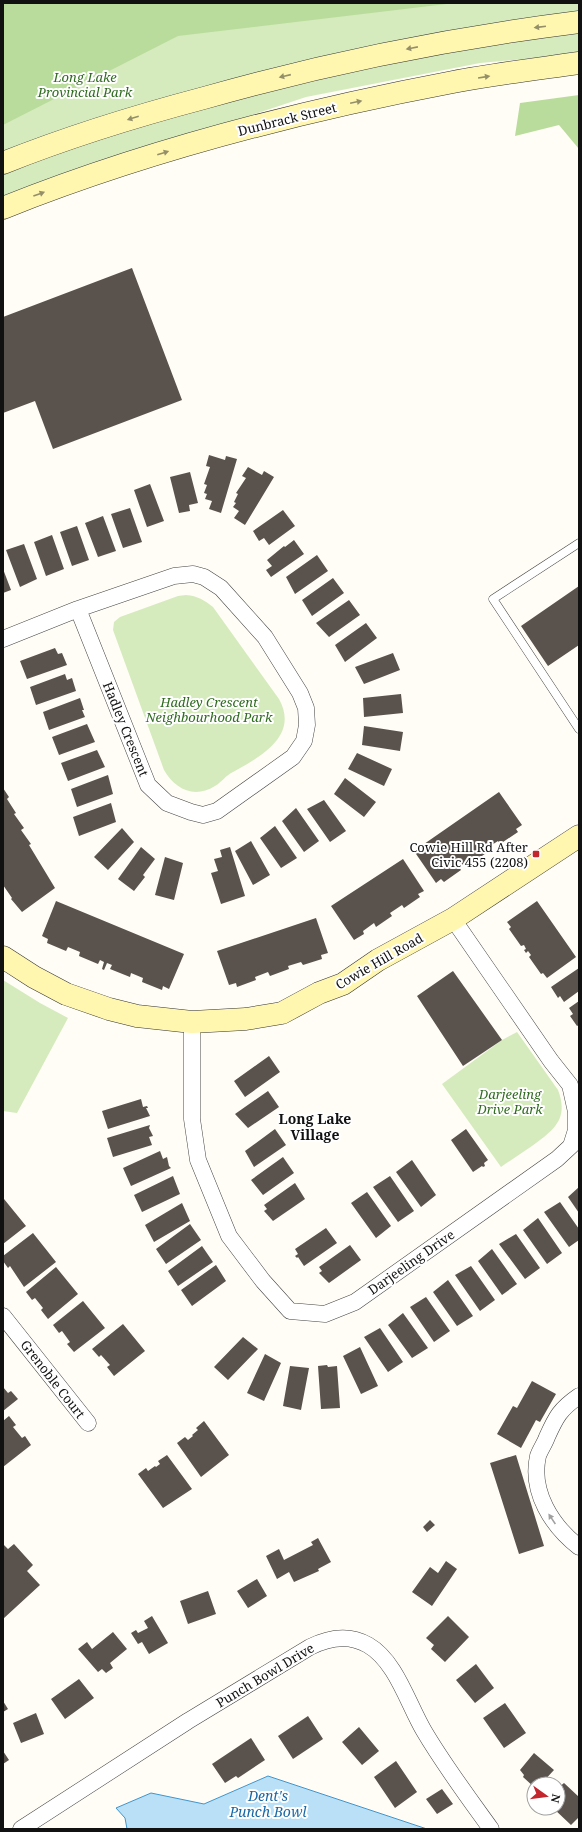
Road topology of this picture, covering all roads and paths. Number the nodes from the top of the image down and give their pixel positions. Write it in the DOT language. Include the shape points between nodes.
graph roads {
  1 [pos="579,22"];
  2 [pos="579,63"];
  3 [pos="3,163"];
  4 [pos="3,208"];
  5 [pos="579,543"];
  6 [pos="78,609"];
  7 [pos="3,639"];
  8 [pos="579,729"];
  9 [pos="579,836"];
  10 [pos="456,924"];
  11 [pos="3,956"];
  12 [pos="192,1022"];
  13 [pos="3,1316"];
  14 [pos="579,1396"];
  15 [pos="88,1423"];
  16 [pos="579,1547"];
  17 [pos="21,1829"];
  18 [pos="491,1829"];
  1 -- 3 [label="main road, one-way" via="445,42 283,76 126,120"];
  4 -- 2 [label="main road, Dunbrack Street, one-way" via="135,161 204,140 329,108 455,82"];
  5 -- 8 [label="lane" via="493,599"];
  6 -- 6 [label="street, Hadley Crescent" via="174,576 193,574 204,577 221,588 265,637 296,687 306,708 307,725 304,741 293,757 217,811 203,815 167,803 148,785"];
  6 -- 7 [label="street, Hadley Crescent"];
  9 -- 10 [label="main road, Cowie Hill Road"];
  10 -- 12 [label="main road, Cowie Hill Road" via="378,960 343,984 282,1013 246,1019"];
  10 -- 12 [label="street, Darjeeling Drive" via="570,1085 576,1112 576,1130 571,1146 557,1159 354,1302 325,1314 290,1311 263,1281 229,1236 198,1160 192,1119"];
  11 -- 12 [label="main road, Cowie Hill Road" via="34,978 66,994 138,1016"];
  13 -- 15 [label="street, Grenoble Court"];
  16 -- 14 [label="street, one-way" via="566,1537 550,1518 537,1482 538,1456 558,1414"];
  17 -- 18 [label="street, Punch Bowl Drive" via="228,1696 310,1647 338,1638 367,1645 380,1654 389,1665 454,1779"];
}
